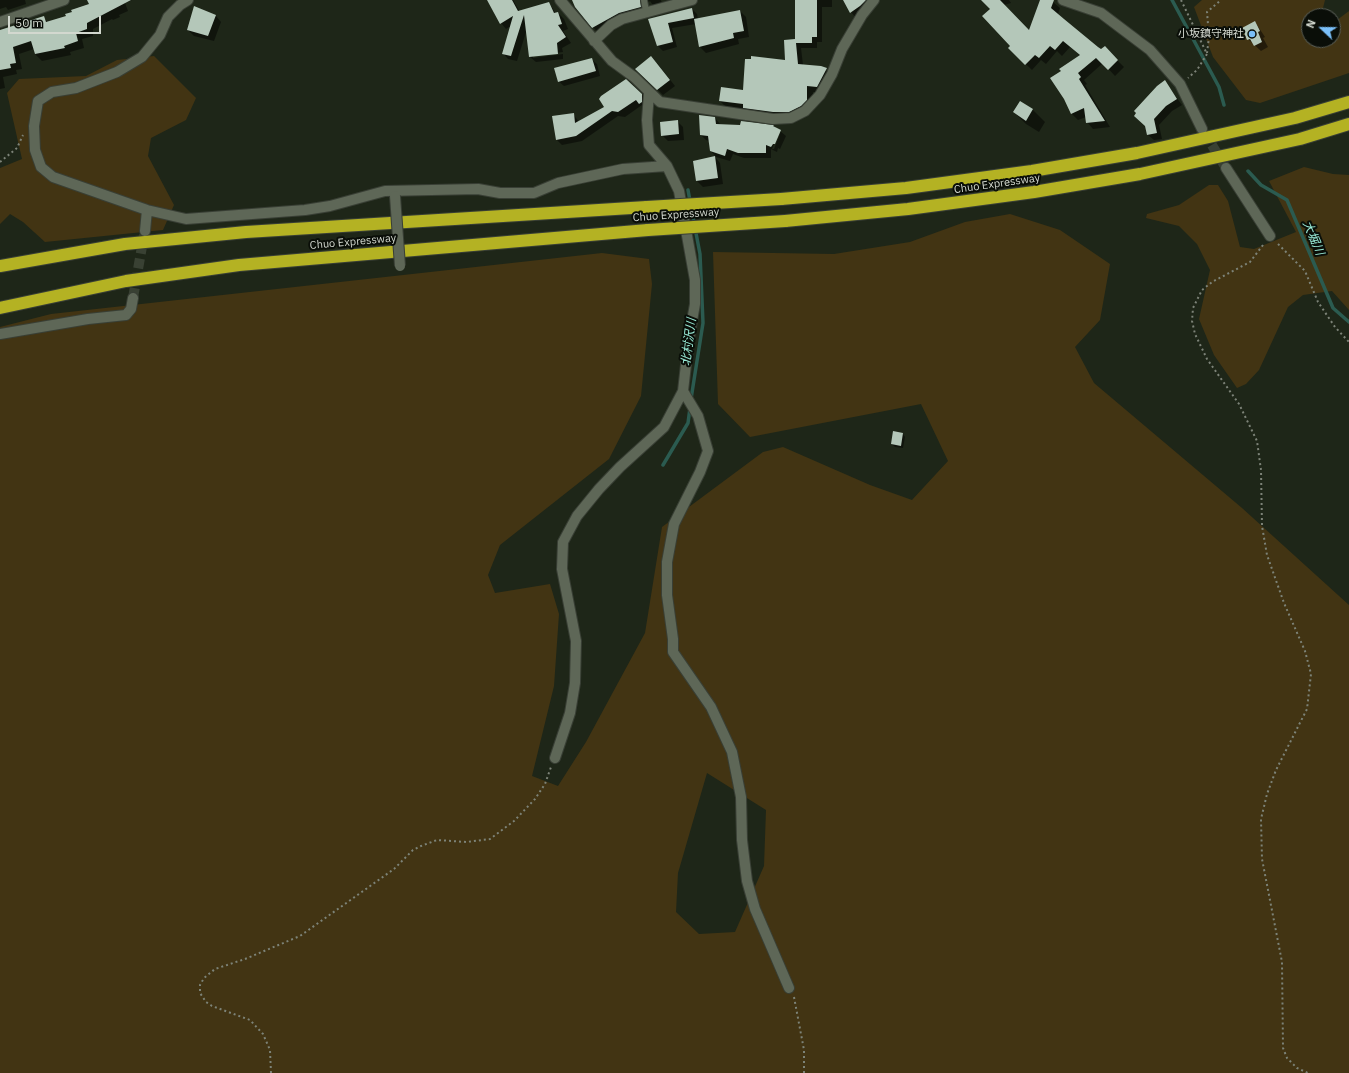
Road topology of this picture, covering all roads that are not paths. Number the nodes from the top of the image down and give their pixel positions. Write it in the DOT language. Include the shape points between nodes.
graph roads {
  1 [pos="64,0"];
  2 [pos="188,0"];
  3 [pos="560,0"];
  4 [pos="644,0"];
  5 [pos="692,0"];
  6 [pos="874,0"];
  7 [pos="1063,0"];
  8 [pos="646,12"];
  9 [pos="0,22"];
  10 [pos="594,41"];
  11 [pos="650,93"];
  12 [pos="1349,102"];
  13 [pos="1349,124"];
  14 [pos="1202,129"];
  15 [pos="667,166"];
  16 [pos="1226,168"];
  17 [pos="395,193"];
  18 [pos="147,210"];
  19 [pos="145,231"];
  20 [pos="1270,236"];
  21 [pos="0,266"];
  22 [pos="400,266"];
  23 [pos="133,298"];
  24 [pos="0,308"];
  25 [pos="0,334"];
  26 [pos="683,391"];
  27 [pos="555,758"];
  28 [pos="789,988"];
  1 -- 9 [label="street"];
  2 -- 18 [label="street" via="180,4 168,17 160,36 142,57 117,72 76,88 52,92 38,101 34,126 35,150 41,167 53,177"];
  3 -- 10 [label="street"];
  4 -- 8 [label="lane"];
  5 -- 8 [label="street"];
  6 -- 11 [label="street" via="854,29 820,95 805,111 791,118 773,119 660,102"];
  7 -- 14 [label="street" via="1101,13 1150,50 1180,84"];
  8 -- 10 [label="street" via="611,24"];
  10 -- 11 [label="street" via="612,61"];
  11 -- 15 [label="street" via="647,120 649,145"];
  12 -- 21 [label="highway, Chuo Expressway, bridge" via="1295,118 1137,153 1032,171 906,188 781,199 246,232 125,244"];
  13 -- 24 [label="highway, Chuo Expressway, bridge" via="1300,138 1148,172 1034,192 785,221 648,230 239,265 126,281"];
  15 -- 17 [label="street" via="623,169 558,183 534,194 500,193 478,189"];
  15 -- 26 [label="street" via="679,191 695,280 695,304"];
  16 -- 20 [label="street"];
  17 -- 18 [label="street" via="385,191 305,210 186,219"];
  17 -- 22 [label="street, bridge"];
  18 -- 19 [label="street"];
  23 -- 25 [label="street" via="131,309 126,315 66,322"];
  26 -- 27 [label="street" via="664,427 599,489 576,516 563,542 562,569 576,641 575,683 570,713"];
  26 -- 28 [label="street" via="698,416 708,451 674,524 667,562 667,595 673,652 711,707 732,752 741,797 742,840 747,881"];
}
